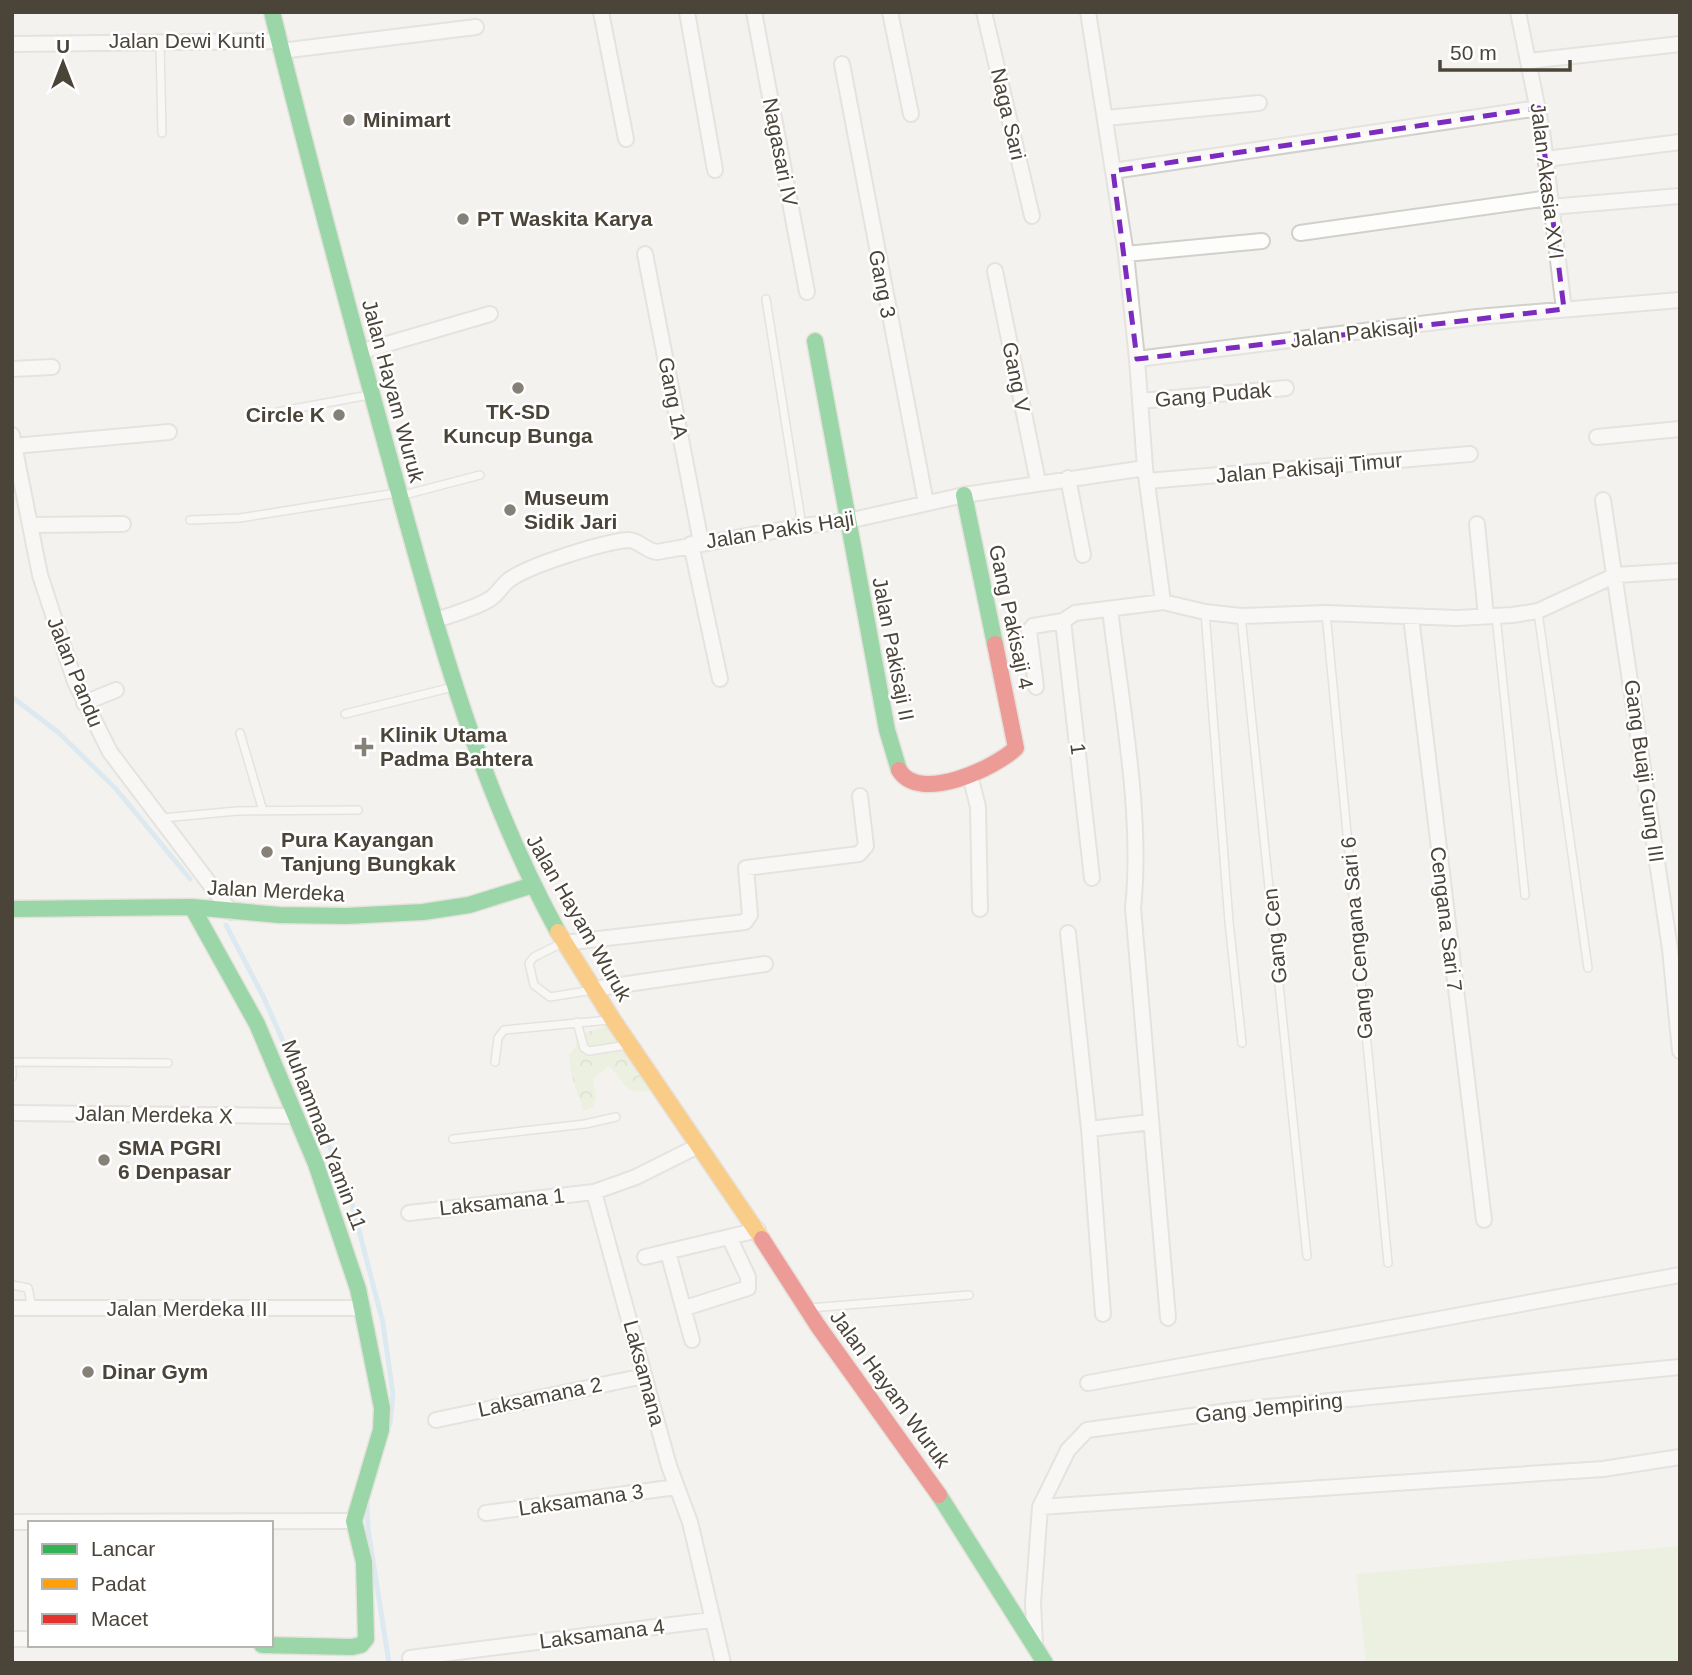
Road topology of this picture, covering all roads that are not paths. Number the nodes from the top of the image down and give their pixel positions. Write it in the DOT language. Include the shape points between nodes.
graph roads {
  1 [pos="272,12"];
  2 [pos="601,12"];
  3 [pos="687,12"];
  4 [pos="754,12"];
  5 [pos="890,12"];
  6 [pos="984,12"];
  7 [pos="1088,12"];
  8 [pos="1518,12"];
  9 [pos="476,27"];
  10 [pos="160,43"];
  11 [pos="12,44"];
  12 [pos="1680,44"];
  13 [pos="280,46"];
  14 [pos="1529,61"];
  15 [pos="842,64"];
  16 [pos="1259,103"];
  17 [pos="1539,108"];
  18 [pos="911,114"];
  19 [pos="1105,118"];
  20 [pos="162,133"];
  21 [pos="626,139"];
  22 [pos="1680,142"];
  23 [pos="1546,159"];
  24 [pos="715,170"];
  25 [pos="1113,171"];
  26 [pos="1680,196"];
  27 [pos="1550,203"];
  28 [pos="1032,216"];
  29 [pos="1300,233"];
  30 [pos="1262,241"];
  31 [pos="645,254"];
  32 [pos="1126,254"];
  33 [pos="995,271"];
  34 [pos="807,292"];
  35 [pos="765,299"];
  36 [pos="1680,300"];
  37 [pos="1563,309"];
  38 [pos="490,314"];
  39 [pos="815,341"];
  40 [pos="363,351"];
  41 [pos="1137,359"];
  42 [pos="52,367"];
  43 [pos="12,369"];
  44 [pos="1286,388"];
  45 [pos="373,394"];
  46 [pos="1140,401"];
  47 [pos="277,412"];
  48 [pos="1680,429"];
  49 [pos="169,432"];
  50 [pos="1597,437"];
  51 [pos="13,440"];
  52 [pos="1471,454"];
  53 [pos="480,475"];
  54 [pos="1146,475"];
  55 [pos="1068,478"];
  56 [pos="1038,482"];
  57 [pos="400,494"];
  58 [pos="964,495"];
  59 [pos="1603,500"];
  60 [pos="926,503"];
  61 [pos="190,520"];
  62 [pos="848,521"];
  63 [pos="123,524"];
  64 [pos="1477,524"];
  65 [pos="30,526"];
  66 [pos="802,526"];
  67 [pos="696,543"];
  68 [pos="1083,555"];
  69 [pos="1680,571"];
  70 [pos="1616,575"];
  71 [pos="1163,602"];
  72 [pos="1110,609"];
  73 [pos="1538,611"];
  74 [pos="1205,612"];
  75 [pos="1326,613"];
  76 [pos="1491,615"];
  77 [pos="1241,616"];
  78 [pos="1411,617"];
  79 [pos="434,621"];
  80 [pos="1063,621"];
  81 [pos="720,679"];
  82 [pos="454,687"];
  83 [pos="1036,687"];
  84 [pos="116,690"];
  85 [pos="84,703"];
  86 [pos="345,713"];
  87 [pos="240,733"];
  88 [pos="970,775"];
  89 [pos="860,796"];
  90 [pos="358,810"];
  91 [pos="263,811"];
  92 [pos="162,818"];
  93 [pos="1092,878"];
  94 [pos="533,885"];
  95 [pos="1525,895"];
  96 [pos="192,907"];
  97 [pos="12,909"];
  98 [pos="980,909"];
  99 [pos="231,912"];
  100 [pos="1068,933"];
  101 [pos="564,943"];
  102 [pos="765,964"];
  103 [pos="1588,968"];
  104 [pos="593,989"];
  105 [pos="613,1020"];
  106 [pos="577,1022"];
  107 [pos="1242,1044"];
  108 [pos="629,1045"];
  109 [pos="1680,1051"];
  110 [pos="12,1062"];
  111 [pos="495,1062"];
  112 [pos="168,1063"];
  113 [pos="12,1069"];
  114 [pos="12,1077"];
  115 [pos="12,1114"];
  116 [pos="296,1116"];
  117 [pos="615,1116"];
  118 [pos="1151,1122"];
  119 [pos="1089,1129"];
  120 [pos="453,1139"];
  121 [pos="698,1146"];
  122 [pos="594,1192"];
  123 [pos="410,1213"];
  124 [pos="1484,1220"];
  125 [pos="758,1230"];
  126 [pos="729,1237"];
  127 [pos="668,1252"];
  128 [pos="1307,1256"];
  129 [pos="645,1257"];
  130 [pos="1388,1263"];
  131 [pos="1680,1275"];
  132 [pos="12,1285"];
  133 [pos="969,1295"];
  134 [pos="12,1308"];
  135 [pos="32,1308"];
  136 [pos="363,1308"];
  137 [pos="685,1308"];
  138 [pos="806,1308"];
  139 [pos="1103,1314"];
  140 [pos="1168,1318"];
  141 [pos="692,1340"];
  142 [pos="1680,1367"];
  143 [pos="644,1376"];
  144 [pos="1087,1383"];
  145 [pos="436,1420"];
  146 [pos="1680,1457"];
  147 [pos="676,1487"];
  148 [pos="1040,1507"];
  149 [pos="486,1513"];
  150 [pos="273,1521"];
  151 [pos="354,1521"];
  152 [pos="711,1620"];
  153 [pos="273,1645"];
  154 [pos="1035,1645"];
  155 [pos="410,1658"];
  156 [pos="723,1663"];
  157 [pos="1045,1663"];
  1 -- 13 [label="main road, Jalan Hayam Wuruk"];
  2 -- 21 [label="street"];
  3 -- 24 [label="street"];
  4 -- 34 [label="street, Nagasari IV"];
  5 -- 18 [label="street"];
  6 -- 28 [label="street, Naga Sari"];
  7 -- 19 [label="street"];
  8 -- 14 [label="street, Jalan Akasia XVI"];
  9 -- 13 [label="street, Jalan Dewi Kunti"];
  10 -- 11 [label="street, Jalan Dewi Kunti"];
  10 -- 13 [label="street, Jalan Dewi Kunti"];
  10 -- 20 [label="lane"];
  12 -- 14 [label="street"];
  13 -- 40 [label="main road, Jalan Hayam Wuruk"];
  14 -- 17 [label="street, Jalan Akasia XVI"];
  15 -- 60 [label="street, Gang 3"];
  16 -- 19 [label="street"];
  17 -- 23 [label="street, Jalan Akasia XVI"];
  17 -- 25 [label="street"];
  19 -- 25 [label="street"];
  22 -- 23 [label="street"];
  23 -- 27 [label="street, Jalan Akasia XVI"];
  25 -- 32 [label="street"];
  26 -- 27 [label="street"];
  27 -- 29 [label="street"];
  27 -- 37 [label="street, Jalan Akasia XVI"];
  30 -- 32 [label="street"];
  31 -- 67 [label="street, Gang 1A"];
  32 -- 41 [label="street"];
  33 -- 56 [label="street, Gang V"];
  35 -- 66 [label="lane"];
  36 -- 37 [label="street, Jalan Pakisaji"];
  37 -- 41 [label="street, Jalan Pakisaji"];
  38 -- 40 [label="street"];
  39 -- 62 [label="main road, Jalan Pakisaji II"];
  40 -- 45 [label="main road, Jalan Hayam Wuruk"];
  41 -- 46 [label="street"];
  42 -- 43 [label="street"];
  44 -- 46 [label="street, Gang Pudak"];
  45 -- 47 [label="lane"];
  45 -- 57 [label="main road, Jalan Hayam Wuruk"];
  46 -- 54 [label="street"];
  48 -- 50 [label="street"];
  49 -- 51 [label="street"];
  51 -- 65 [label="street, Jalan Pandu"];
  52 -- 54 [label="street, Jalan Pakisaji Timur"];
  53 -- 57 [label="lane"];
  54 -- 55 [label="street, Jalan Pakis Haji"];
  54 -- 71 [label="street"];
  55 -- 56 [label="street, Jalan Pakis Haji"];
  55 -- 68 [label="street"];
  56 -- 58 [label="street, Jalan Pakis Haji"];
  57 -- 61 [label="lane" via="240,518"];
  57 -- 79 [label="main road, Jalan Hayam Wuruk"];
  58 -- 60 [label="street, Jalan Pakis Haji"];
  58 -- 88 [label="main road, Gang Pakisaji 4" via="1016,748"];
  59 -- 70 [label="street, Gang Buaji Gung III"];
  60 -- 62 [label="street, Jalan Pakis Haji"];
  62 -- 66 [label="street, Jalan Pakis Haji"];
  62 -- 88 [label="main road, Jalan Pakisaji II" via="887,730 907,782 926,785"];
  63 -- 65 [label="street"];
  64 -- 76 [label="street"];
  65 -- 85 [label="street, Jalan Pandu" via="40,575"];
  66 -- 67 [label="street, Jalan Pakis Haji"];
  67 -- 79 [label="street, Jalan Pakis Haji" via="652,552 631,540 566,556 509,580 492,598"];
  67 -- 81 [label="street, Gang 1A"];
  69 -- 70 [label="street"];
  70 -- 73 [label="street"];
  70 -- 109 [label="street, Gang Buaji Gung III" via="1670,949"];
  71 -- 72 [label="street"];
  71 -- 74 [label="street"];
  72 -- 80 [label="street" via="1075,613"];
  72 -- 118 [label="street" via="1136,835 1133,908"];
  73 -- 76 [label="street"];
  73 -- 103 [label="lane"];
  74 -- 77 [label="street"];
  74 -- 107 [label="lane"];
  75 -- 77 [label="street"];
  75 -- 78 [label="street"];
  75 -- 130 [label="lane, Gang Cengana Sari 6"];
  76 -- 78 [label="street"];
  76 -- 95 [label="lane"];
  77 -- 128 [label="lane, Gang Cen"];
  78 -- 124 [label="street, Cengana Sari 7"];
  79 -- 82 [label="main road, Jalan Hayam Wuruk"];
  80 -- 83 [label="street" via="1045,621 1029,631"];
  80 -- 93 [label="street, 1"];
  82 -- 86 [label="lane"];
  82 -- 94 [label="main road, Jalan Hayam Wuruk" via="496,806"];
  84 -- 85 [label="street"];
  85 -- 92 [label="street, Jalan Pandu" via="110,752"];
  87 -- 91 [label="lane"];
  88 -- 98 [label="street" via="978,807"];
  89 -- 101 [label="street" via="866,846 859,854 746,868 750,915 745,922"];
  90 -- 91 [label="lane"];
  91 -- 92 [label="lane"];
  92 -- 99 [label="street, Jalan Pandu"];
  94 -- 99 [label="main road, Jalan Merdeka" via="469,905 423,912 346,916"];
  94 -- 101 [label="main road, Jalan Hayam Wuruk"];
  96 -- 97 [label="main road, Jalan Merdeka"];
  96 -- 99 [label="main road, Jalan Merdeka"];
  96 -- 116 [label="main road, Muhammad Yamin 11" via="257,1024"];
  100 -- 119 [label="street"];
  101 -- 104 [label="main road, Jalan Hayam Wuruk"];
  101 -- 104 [label="lane" via="529,963 534,985 550,997"];
  102 -- 104 [label="street"];
  104 -- 105 [label="main road, Jalan Hayam Wuruk"];
  105 -- 106 [label="lane"];
  105 -- 108 [label="main road, Jalan Hayam Wuruk"];
  106 -- 108 [label="lane" via="589,1051"];
  106 -- 111 [label="lane" via="504,1030 498,1038"];
  108 -- 121 [label="main road, Jalan Hayam Wuruk"];
  110 -- 112 [label="lane"];
  113 -- 114 [label="lane"];
  115 -- 116 [label="street, Jalan Merdeka X"];
  116 -- 136 [label="main road, Muhammad Yamin 11"];
  117 -- 120 [label="lane" via="585,1124"];
  118 -- 119 [label="street"];
  118 -- 140 [label="street"];
  119 -- 139 [label="street"];
  121 -- 122 [label="street"];
  121 -- 125 [label="main road, Jalan Hayam Wuruk"];
  122 -- 123 [label="street, Laksamana 1"];
  122 -- 143 [label="street, Laksamana"];
  125 -- 126 [label="street"];
  125 -- 138 [label="main road, Jalan Hayam Wuruk"];
  126 -- 127 [label="street"];
  126 -- 137 [label="street" via="748,1277 748,1288"];
  127 -- 129 [label="street"];
  127 -- 137 [label="street"];
  131 -- 144 [label="street"];
  132 -- 135 [label="lane" via="28,1288"];
  133 -- 138 [label="lane"];
  134 -- 135 [label="street, Jalan Merdeka III"];
  135 -- 136 [label="street, Jalan Merdeka III"];
  136 -- 151 [label="main road, Muhammad Yamin 11" via="382,1430"];
  137 -- 141 [label="street"];
  138 -- 154 [label="main road, Jalan Hayam Wuruk" via="920,1466"];
  142 -- 148 [label="street, Gang Jempiring" via="1236,1410 1087,1430 1068,1450"];
  143 -- 145 [label="street, Laksamana 2"];
  143 -- 147 [label="street, Laksamana"];
  146 -- 148 [label="street" via="1603,1469"];
  147 -- 149 [label="street, Laksamana 3"];
  147 -- 152 [label="street, Laksamana" via="690,1522"];
  148 -- 154 [label="street, Gang Jempiring" via="1033,1591"];
  150 -- 151 [label="street"];
  151 -- 153 [label="main road" via="364,1562 366,1639 352,1647"];
  152 -- 155 [label="street, Laksamana 4"];
  152 -- 156 [label="street, Laksamana"];
  154 -- 157 [label="main road, Jalan Hayam Wuruk"];
}
